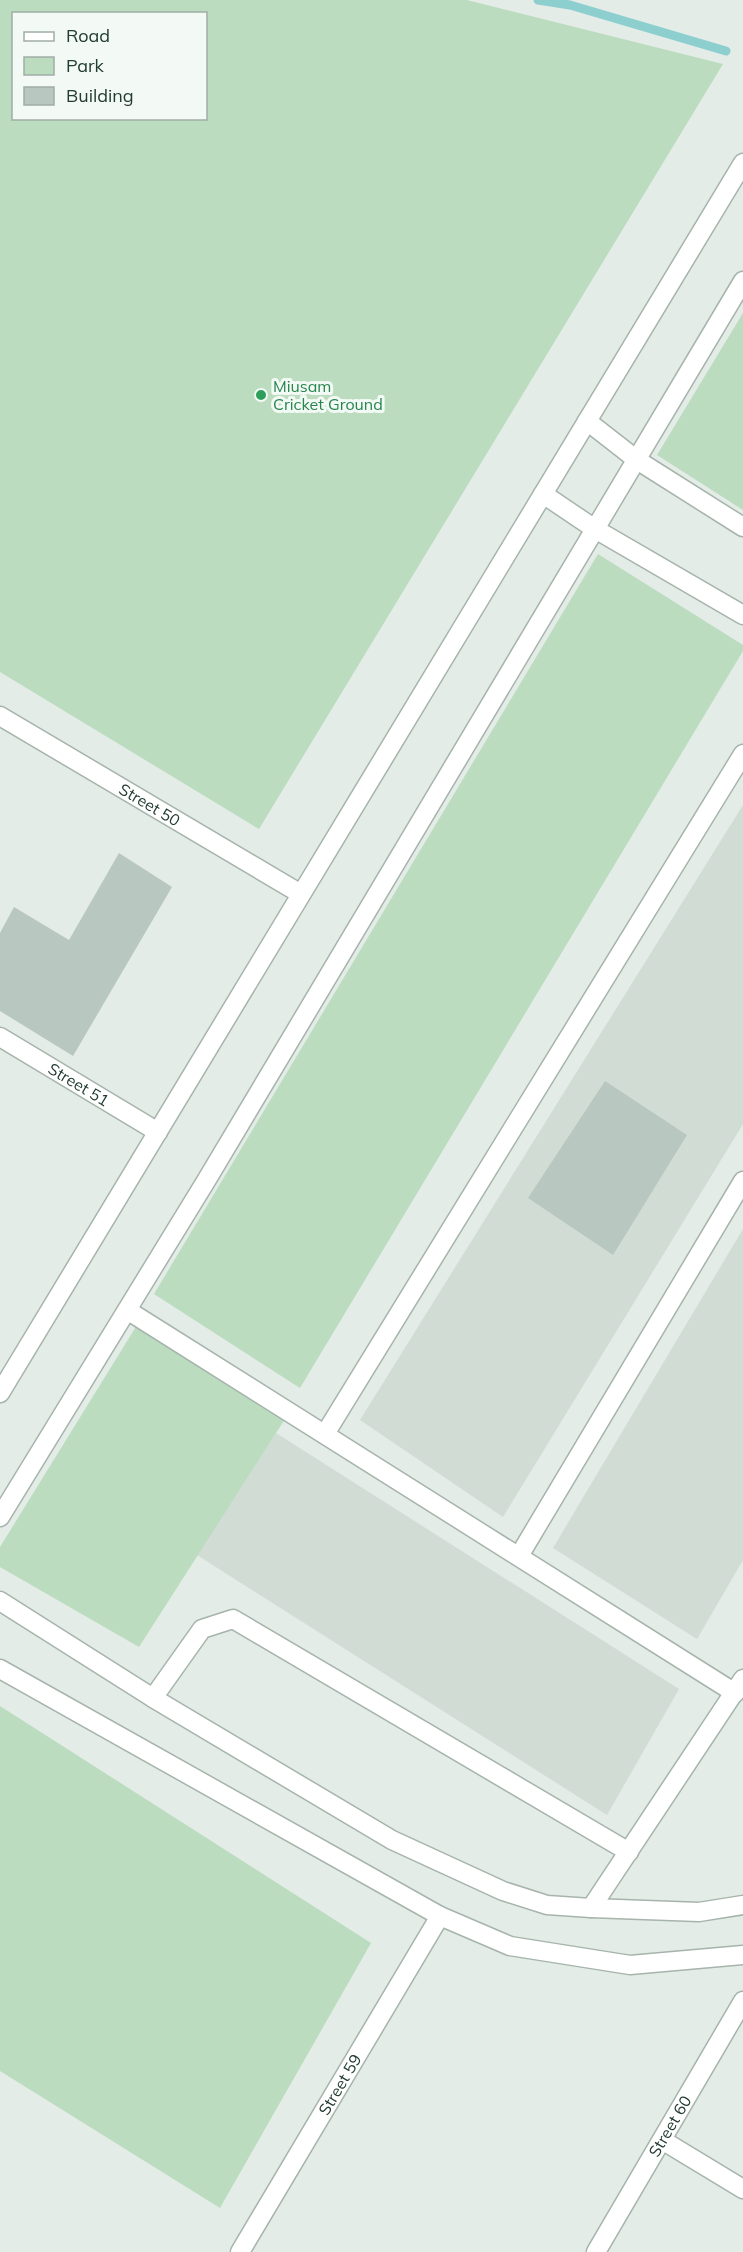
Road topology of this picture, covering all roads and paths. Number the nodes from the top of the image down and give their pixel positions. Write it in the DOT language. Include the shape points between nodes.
graph roads {
  1 [pos="743,163"];
  2 [pos="743,281"];
  3 [pos="587,421"];
  4 [pos="637,460"];
  5 [pos="543,494"];
  6 [pos="743,527"];
  7 [pos="595,529"];
  8 [pos="743,615"];
  9 [pos="0,716"];
  10 [pos="743,754"];
  11 [pos="301,894"];
  12 [pos="0,1037"];
  13 [pos="158,1132"];
  14 [pos="743,1181"];
  15 [pos="127,1310"];
  16 [pos="3,1382"];
  17 [pos="325,1434"];
  18 [pos="0,1517"];
  19 [pos="519,1556"];
  20 [pos="0,1601"];
  21 [pos="0,1669"];
  22 [pos="739,1686"];
  23 [pos="153,1698"];
  24 [pos="629,1852"];
  25 [pos="743,1905"];
  26 [pos="591,1908"];
  27 [pos="440,1916"];
  28 [pos="743,1955"];
  29 [pos="743,2001"];
  30 [pos="662,2140"];
  31 [pos="743,2189"];
  32 [pos="240,2252"];
  33 [pos="596,2252"];
  1 -- 3 [label="street"];
  2 -- 4 [label="street"];
  3 -- 4 [label="street"];
  3 -- 5 [label="street"];
  4 -- 6 [label="street"];
  4 -- 7 [label="street"];
  5 -- 7 [label="street"];
  5 -- 11 [label="street"];
  7 -- 8 [label="street"];
  7 -- 15 [label="street"];
  9 -- 11 [label="street, Street 50"];
  10 -- 17 [label="street"];
  11 -- 13 [label="street"];
  12 -- 13 [label="street, Street 51"];
  13 -- 16 [label="street"];
  14 -- 19 [label="street"];
  15 -- 17 [label="street"];
  15 -- 18 [label="street"];
  17 -- 19 [label="street"];
  19 -- 22 [label="street"];
  20 -- 23 [label="street"];
  21 -- 27 [label="street"];
  22 -- 24 [label="street"];
  23 -- 24 [label="street" via="202,1629 233,1619"];
  23 -- 26 [label="street" via="392,1840 503,1891 547,1905"];
  24 -- 26 [label="street"];
  25 -- 26 [label="street" via="699,1912"];
  27 -- 28 [label="street" via="510,1946 630,1965"];
  27 -- 32 [label="street, Street 59"];
  29 -- 30 [label="street, Street 60"];
  30 -- 31 [label="street"];
  30 -- 33 [label="street, Street 60"];
}
